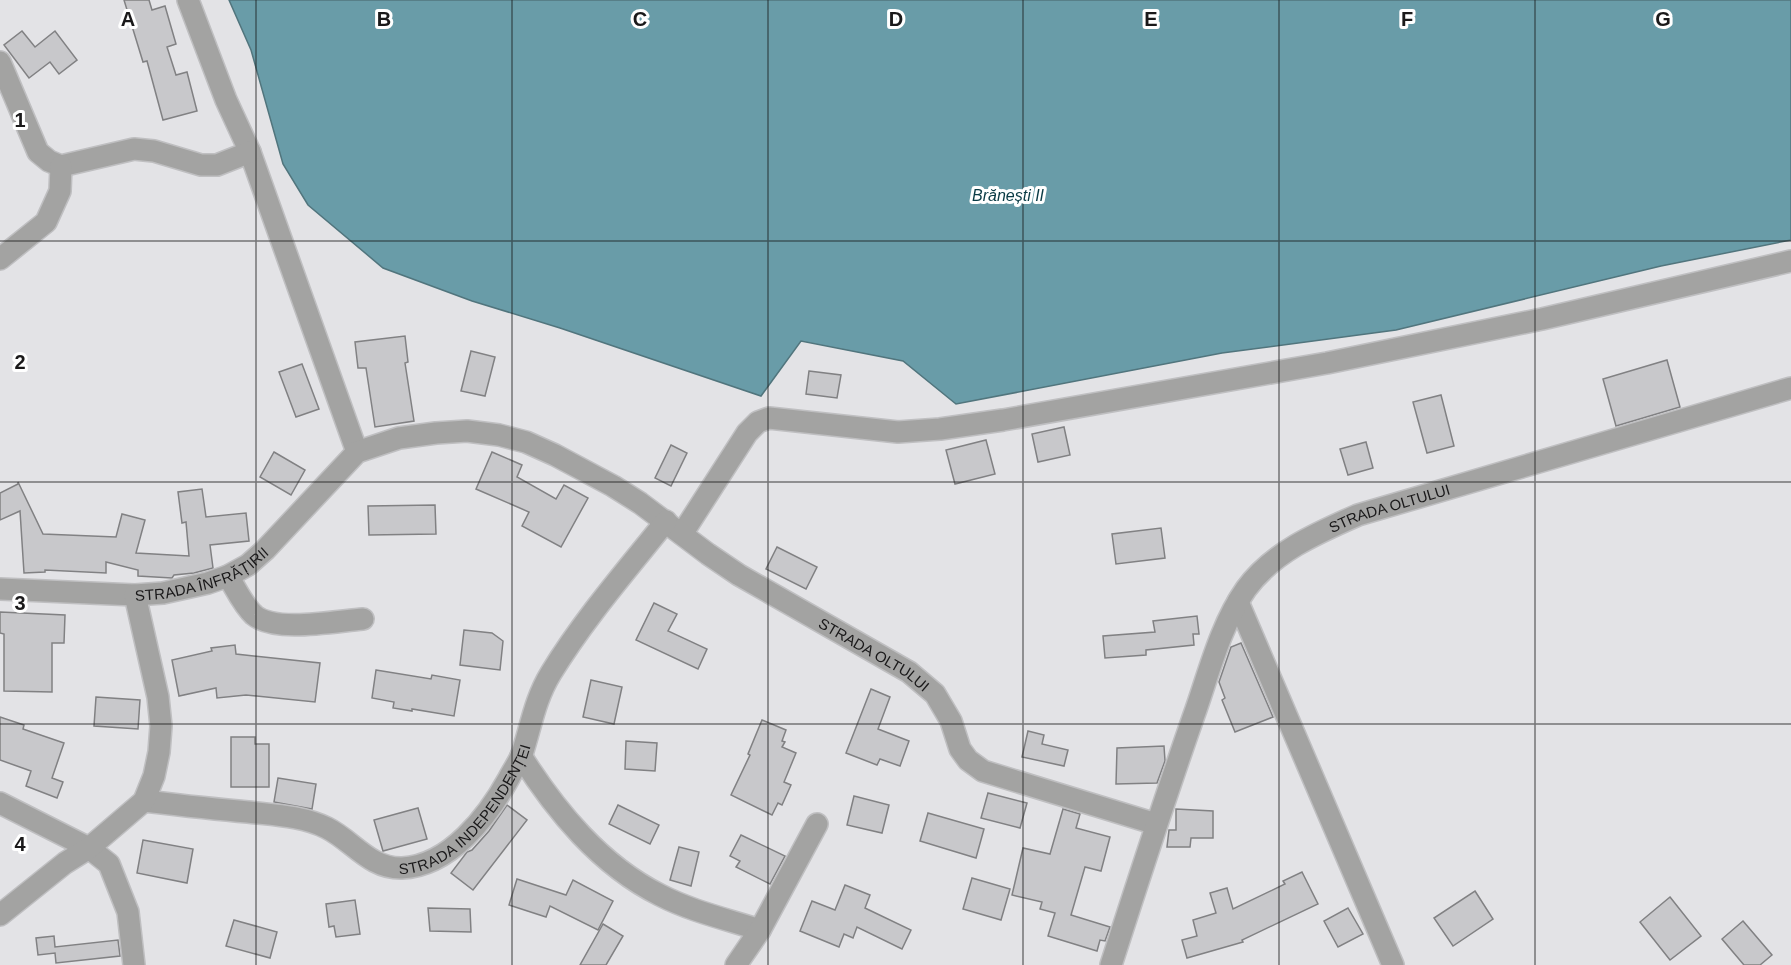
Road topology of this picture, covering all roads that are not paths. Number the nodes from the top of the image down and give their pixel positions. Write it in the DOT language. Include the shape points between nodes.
graph roads {
  1 [pos="188,0"];
  2 [pos="0,62"];
  3 [pos="250,152"];
  4 [pos="62,166"];
  5 [pos="0,259"];
  6 [pos="1791,261"];
  7 [pos="1791,388"];
  8 [pos="357,452"];
  9 [pos="674,528"];
  10 [pos="228,576"];
  11 [pos="0,589"];
  12 [pos="135,595"];
  13 [pos="1238,602"];
  14 [pos="363,619"];
  15 [pos="521,756"];
  16 [pos="144,801"];
  17 [pos="0,803"];
  18 [pos="817,824"];
  19 [pos="1156,824"];
  20 [pos="89,848"];
  21 [pos="0,915"];
  22 [pos="760,930"];
  23 [pos="134,965"];
  24 [pos="736,965"];
  25 [pos="1111,965"];
  26 [pos="1392,965"];
  1 -- 3 [label="street"];
  2 -- 4 [label="street" via="38,152"];
  3 -- 4 [label="street" via="217,165 201,165 134,149"];
  3 -- 8 [label="street"];
  4 -- 5 [label="street" via="60,191 46,222"];
  6 -- 9 [label="street" via="1542,319 1327,363 1002,420 898,432 769,418 747,433"];
  7 -- 13 [label="street, STRADA OLTULUI" via="1358,515 1288,550 1264,569"];
  8 -- 9 [label="street, STRADA OLTULUI" via="399,438 436,433 468,431 499,435 526,442 613,486"];
  8 -- 10 [label="street, STRADA ÎNFRĂȚIRII" via="265,550"];
  9 -- 15 [label="street, STRADA INDEPENDENȚEI" via="612,588 550,675 538,698"];
  9 -- 19 [label="street, STRADA OLTULUI" via="739,575 909,672 935,694 951,721 960,749 983,771"];
  10 -- 12 [label="street, STRADA ÎNFRĂȚIRII" via="163,593"];
  10 -- 14 [label="street" via="245,605 265,621 283,625"];
  11 -- 12 [label="street, STRADA ÎNFRĂȚIRII"];
  12 -- 16 [label="street" via="162,726 154,776"];
  13 -- 19 [label="street, STRADA OLTULUI" via="1224,630"];
  13 -- 26 [label="street"];
  15 -- 16 [label="street, STRADA INDEPENDENȚEI" via="492,806 464,838 422,864 402,868 381,865 328,828 296,818"];
  15 -- 22 [label="street" via="570,823 613,866 660,895"];
  16 -- 20 [label="street"];
  17 -- 20 [label="street"];
  18 -- 22 [label="street"];
  19 -- 25 [label="street, STRADA OLTULUI"];
  20 -- 21 [label="street"];
  20 -- 23 [label="street" via="109,864 119,888 128,912"];
  22 -- 24 [label="street"];
}
